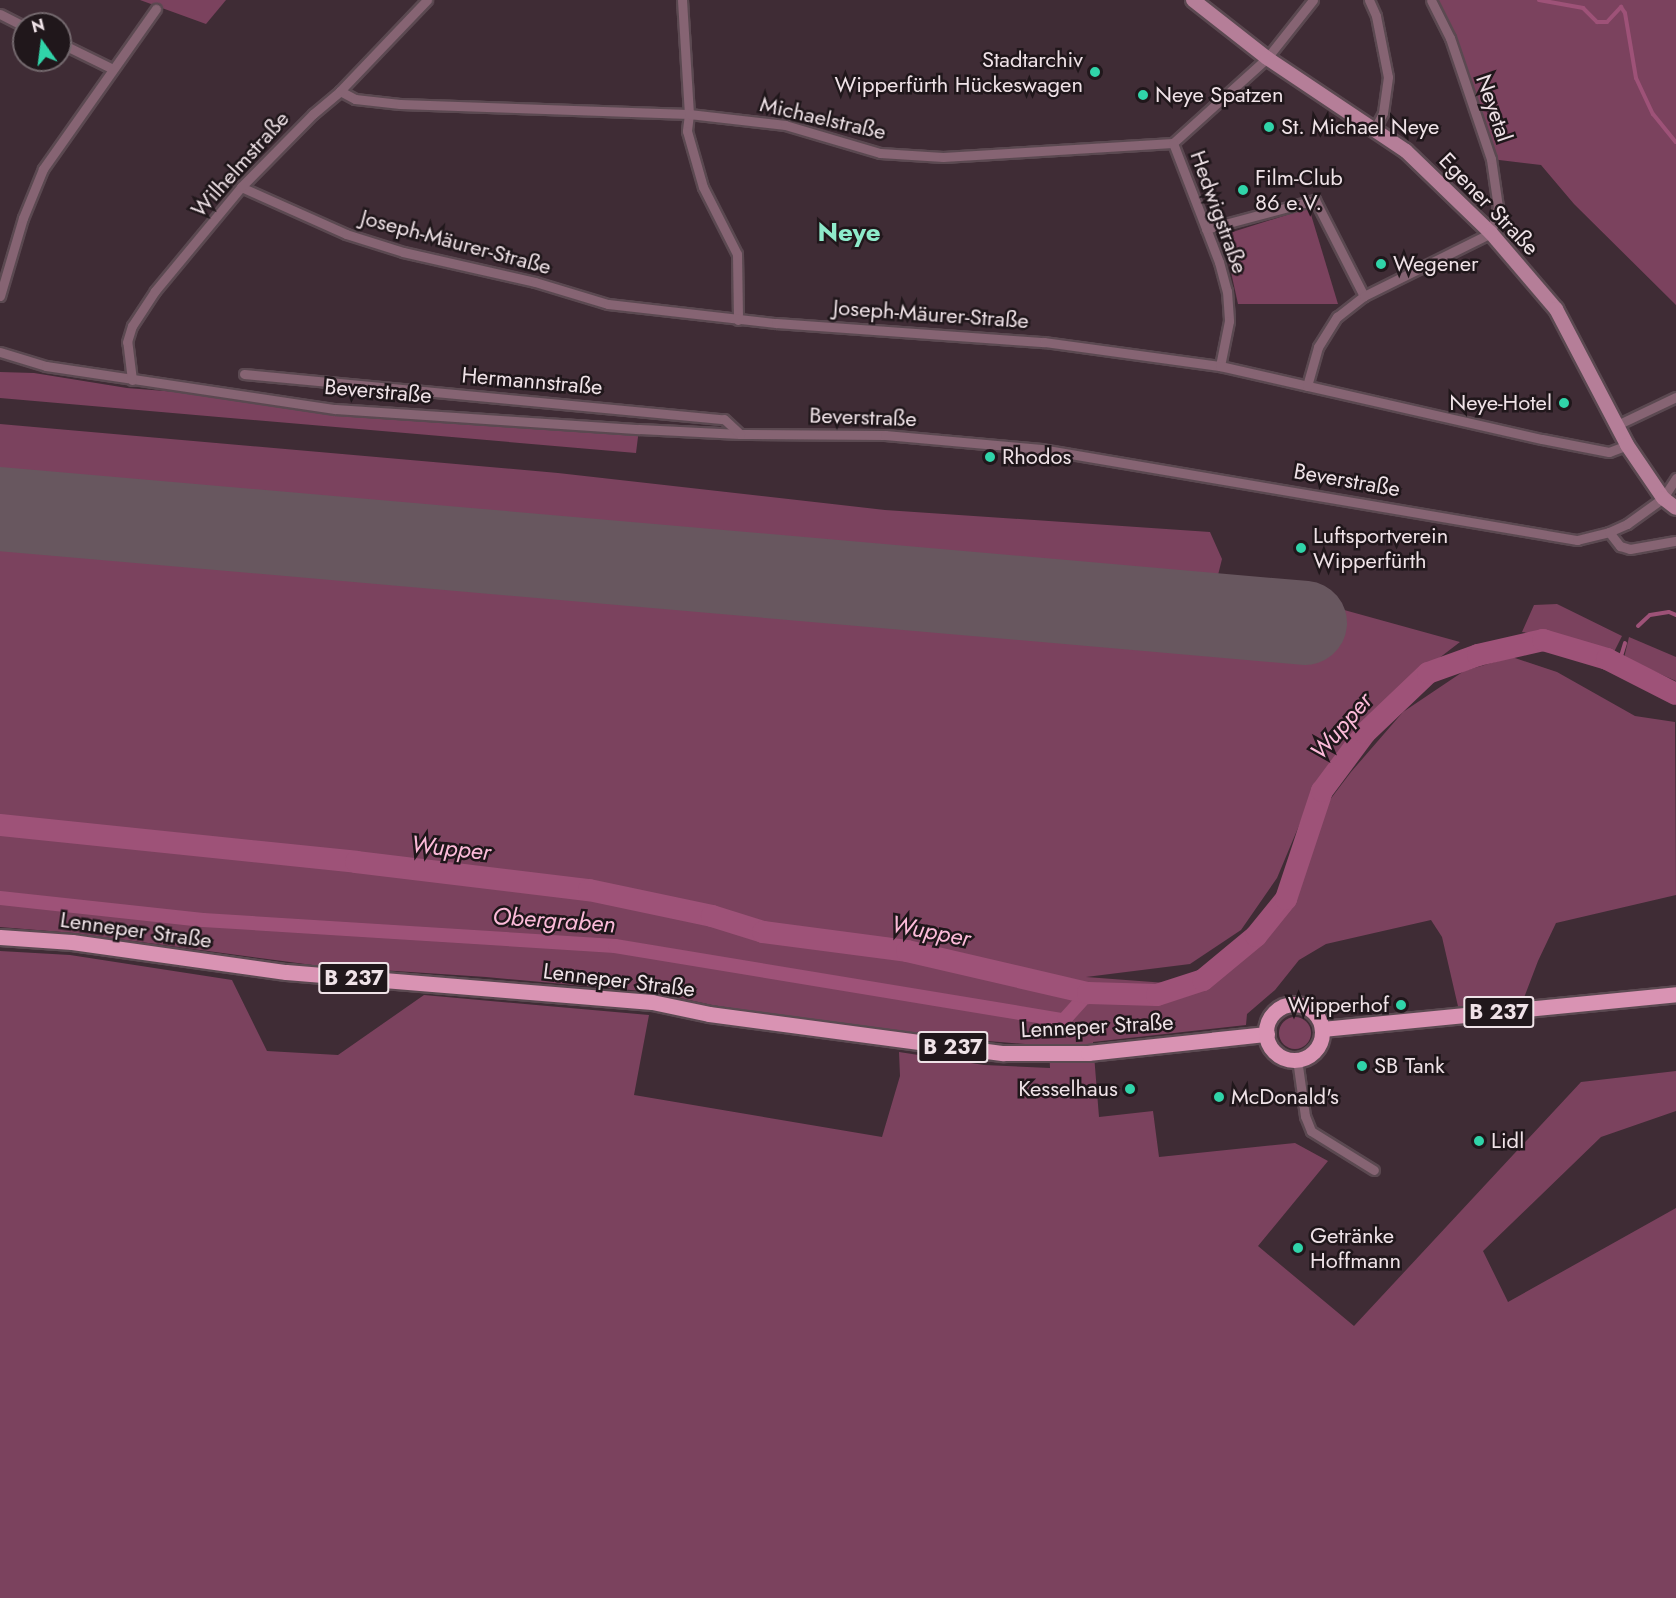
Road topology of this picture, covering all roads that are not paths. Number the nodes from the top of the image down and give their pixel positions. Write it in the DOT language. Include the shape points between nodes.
graph roads {
  1 [pos="427,0"];
  2 [pos="682,0"];
  3 [pos="1193,0"];
  4 [pos="1313,0"];
  5 [pos="1369,0"];
  6 [pos="1431,0"];
  7 [pos="156,9"];
  8 [pos="72,49"];
  9 [pos="1267,58"];
  10 [pos="113,69"];
  11 [pos="340,92"];
  12 [pos="689,114"];
  13 [pos="1374,130"];
  14 [pos="1173,142"];
  15 [pos="241,187"];
  16 [pos="1206,229"];
  17 [pos="1491,232"];
  18 [pos="0,296"];
  19 [pos="1364,296"];
  20 [pos="738,320"];
  21 [pos="0,352"];
  22 [pos="1220,366"];
  23 [pos="244,374"];
  24 [pos="132,380"];
  25 [pos="1307,386"];
  26 [pos="1676,396"];
  27 [pos="1617,425"];
  28 [pos="740,434"];
  29 [pos="1627,445"];
  30 [pos="1676,478"];
  31 [pos="1663,498"];
  32 [pos="1676,508"];
  33 [pos="1609,532"];
  34 [pos="1675,541"];
  35 [pos="0,937"];
  36 [pos="1676,994"];
  37 [pos="1322,1029"];
  38 [pos="1267,1034"];
  39 [pos="1297,1059"];
  40 [pos="1374,1170"];
  1 -- 11 [label="street, Wilhelmstraße"];
  2 -- 12 [label="street"];
  3 -- 9 [label="street, Egener Straße"];
  4 -- 9 [label="street"];
  5 -- 13 [label="street" via="1388,77 1383,113"];
  6 -- 17 [label="street, Neyetal" via="1450,38 1491,159 1498,207"];
  7 -- 10 [label="street"];
  8 -- 10 [label="street"];
  9 -- 13 [label="street, Egener Straße"];
  9 -- 14 [label="street"];
  10 -- 18 [label="street" via="43,169 23,218"];
  11 -- 12 [label="street, Michaelstraße" via="355,99 400,104"];
  11 -- 15 [label="street, Wilhelmstraße"];
  12 -- 14 [label="street, Michaelstraße" via="785,125 880,153 943,157"];
  12 -- 20 [label="street" via="687,131 693,160 737,254"];
  13 -- 17 [label="street, Egener Straße" via="1406,151"];
  14 -- 16 [label="street, Hedwigstraße"];
  15 -- 20 [label="street, Joseph-Mäurer-Straße" via="346,234 403,252 535,282 608,304"];
  15 -- 24 [label="street, Wilhelmstraße" via="155,291 132,326 127,342"];
  16 -- 19 [label="street" via="1315,200"];
  16 -- 22 [label="street, Hedwigstraße" via="1227,291 1229,321"];
  17 -- 19 [label="street"];
  17 -- 27 [label="street, Egener Straße" via="1556,309"];
  19 -- 25 [label="street" via="1337,317 1318,347"];
  20 -- 22 [label="street, Joseph-Mäurer-Straße" via="1044,342"];
  21 -- 24 [label="street, Beverstraße" via="46,366"];
  22 -- 25 [label="street, Joseph-Mäurer-Straße"];
  23 -- 28 [label="street, Hermannstraße" via="724,419"];
  24 -- 28 [label="street, Beverstraße" via="335,409"];
  25 -- 29 [label="street, Joseph-Mäurer-Straße" via="1609,452"];
  26 -- 27 [label="street"];
  27 -- 29 [label="street, Egener Straße"];
  28 -- 33 [label="street, Beverstraße" via="885,435 1041,449 1577,540"];
  29 -- 31 [label="street, Egener Straße"];
  30 -- 31 [label="street"];
  31 -- 32 [label="street, Egener Straße"];
  31 -- 33 [label="street, Beverstraße"];
  33 -- 34 [label="street" via="1620,546 1630,549"];
  35 -- 38 [label="main road, Lenneper Straße / B 237" via="72,942 286,972 652,1002 709,1014 1003,1053 1088,1053"];
  36 -- 37 [label="main road, B 237"];
  37 -- 38 [label="main road" via="1315,1013 1291,1004 1273,1014"];
  37 -- 39 [label="main road" via="1322,1038 1313,1053"];
  38 -- 39 [label="main road" via="1280,1056"];
  39 -- 40 [label="street" via="1305,1116 1311,1131"];
}
